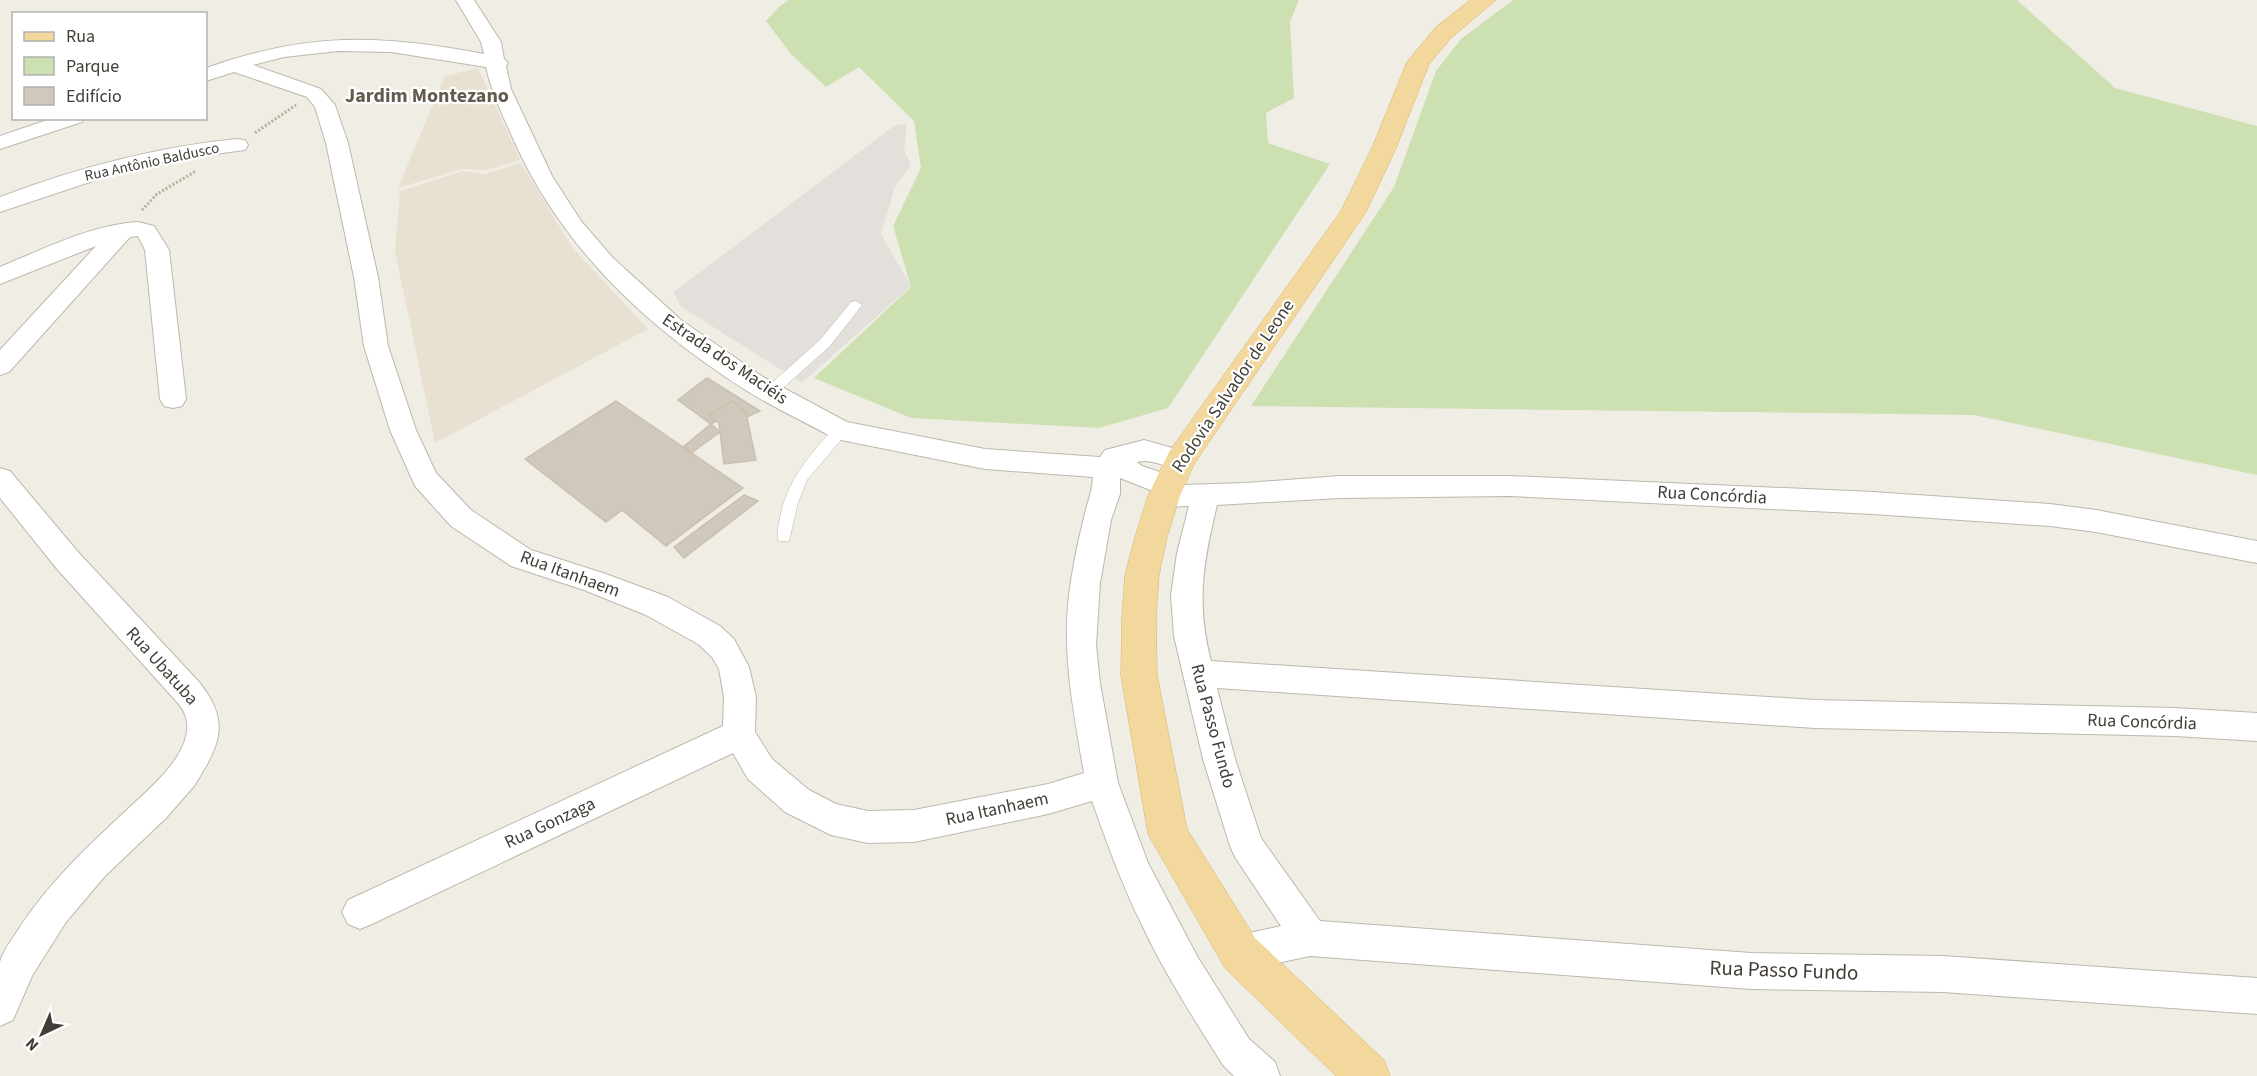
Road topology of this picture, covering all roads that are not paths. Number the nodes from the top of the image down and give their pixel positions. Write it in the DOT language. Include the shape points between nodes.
graph roads {
  1 [pos="465,0"];
  2 [pos="1485,0"];
  3 [pos="498,63"];
  4 [pos="234,65"];
  5 [pos="207,75"];
  6 [pos="69,120"];
  7 [pos="0,143"];
  8 [pos="237,145"];
  9 [pos="0,206"];
  10 [pos="123,230"];
  11 [pos="0,276"];
  12 [pos="856,305"];
  13 [pos="0,366"];
  14 [pos="770,392"];
  15 [pos="173,399"];
  16 [pos="842,430"];
  17 [pos="1111,462"];
  18 [pos="0,478"];
  19 [pos="1170,480"];
  20 [pos="1206,495"];
  21 [pos="784,537"];
  22 [pos="2257,552"];
  23 [pos="1200,674"];
  24 [pos="2257,727"];
  25 [pos="740,734"];
  26 [pos="1102,783"];
  27 [pos="360,912"];
  28 [pos="1310,938"];
  29 [pos="1240,952"];
  30 [pos="2257,996"];
  31 [pos="0,1007"];
  32 [pos="1365,1075"];
  33 [pos="1261,1076"];
  1 -- 3 [label="street, Estrada dos Maciéis" via="491,42"];
  2 -- 19 [label="main road, Rodovia Salvador de Leone" via="1443,33 1418,62 1353,212"];
  3 -- 4 [label="street" via="373,45 287,50"];
  3 -- 14 [label="street, Estrada dos Maciéis" via="501,89 524,140 541,176 573,226 659,316"];
  4 -- 5 [label="street"];
  4 -- 25 [label="street, Rua Itanhaem" via="314,93 325,105 366,277 376,346 403,430 425,479 461,518 521,558 657,606 710,635 734,668 740,697"];
  6 -- 7 [label="street"];
  8 -- 9 [label="street, Rua Antônio Baldusco" via="111,167"];
  10 -- 11 [label="street"];
  10 -- 13 [label="street"];
  10 -- 15 [label="street" via="146,231 157,250"];
  12 -- 14 [label="lane" via="825,343"];
  14 -- 16 [label="street, Estrada dos Maciéis"];
  16 -- 17 [label="street, Estrada dos Maciéis" via="985,459"];
  16 -- 21 [label="lane" via="795,485"];
  17 -- 19 [label="street" via="1131,472"];
  17 -- 26 [label="street" via="1085,583 1081,645"];
  18 -- 31 [label="street, Rua Ubatuba" via="93,590 188,692 201,710 204,723 201,740 186,769 164,798 63,898 28,944"];
  19 -- 20 [label="street, Rua Concórdia"];
  19 -- 29 [label="main road, Rodovia Salvador de Leone" via="1142,575 1139,675 1168,834"];
  20 -- 22 [label="street, Rua Concórdia" via="1340,487 1510,486 1873,503 2085,520"];
  20 -- 23 [label="street, Rua Passo Fundo" via="1191,553 1186,596 1189,636"];
  23 -- 24 [label="street, Rua Concórdia" via="1815,714"];
  23 -- 28 [label="street, Rua Passo Fundo" via="1219,759 1247,846"];
  25 -- 26 [label="street, Rua Itanhaem" via="760,769 797,801 831,819 868,827 914,826 952,819"];
  25 -- 27 [label="street, Rua Gonzaga"];
  26 -- 33 [label="street" via="1133,868 1179,960 1236,1052"];
  28 -- 29 [label="street, Rua Passo Fundo"];
  28 -- 30 [label="street, Rua Passo Fundo" via="1751,971 1943,974"];
  29 -- 32 [label="main road, Rodovia Salvador de Leone"];
}
